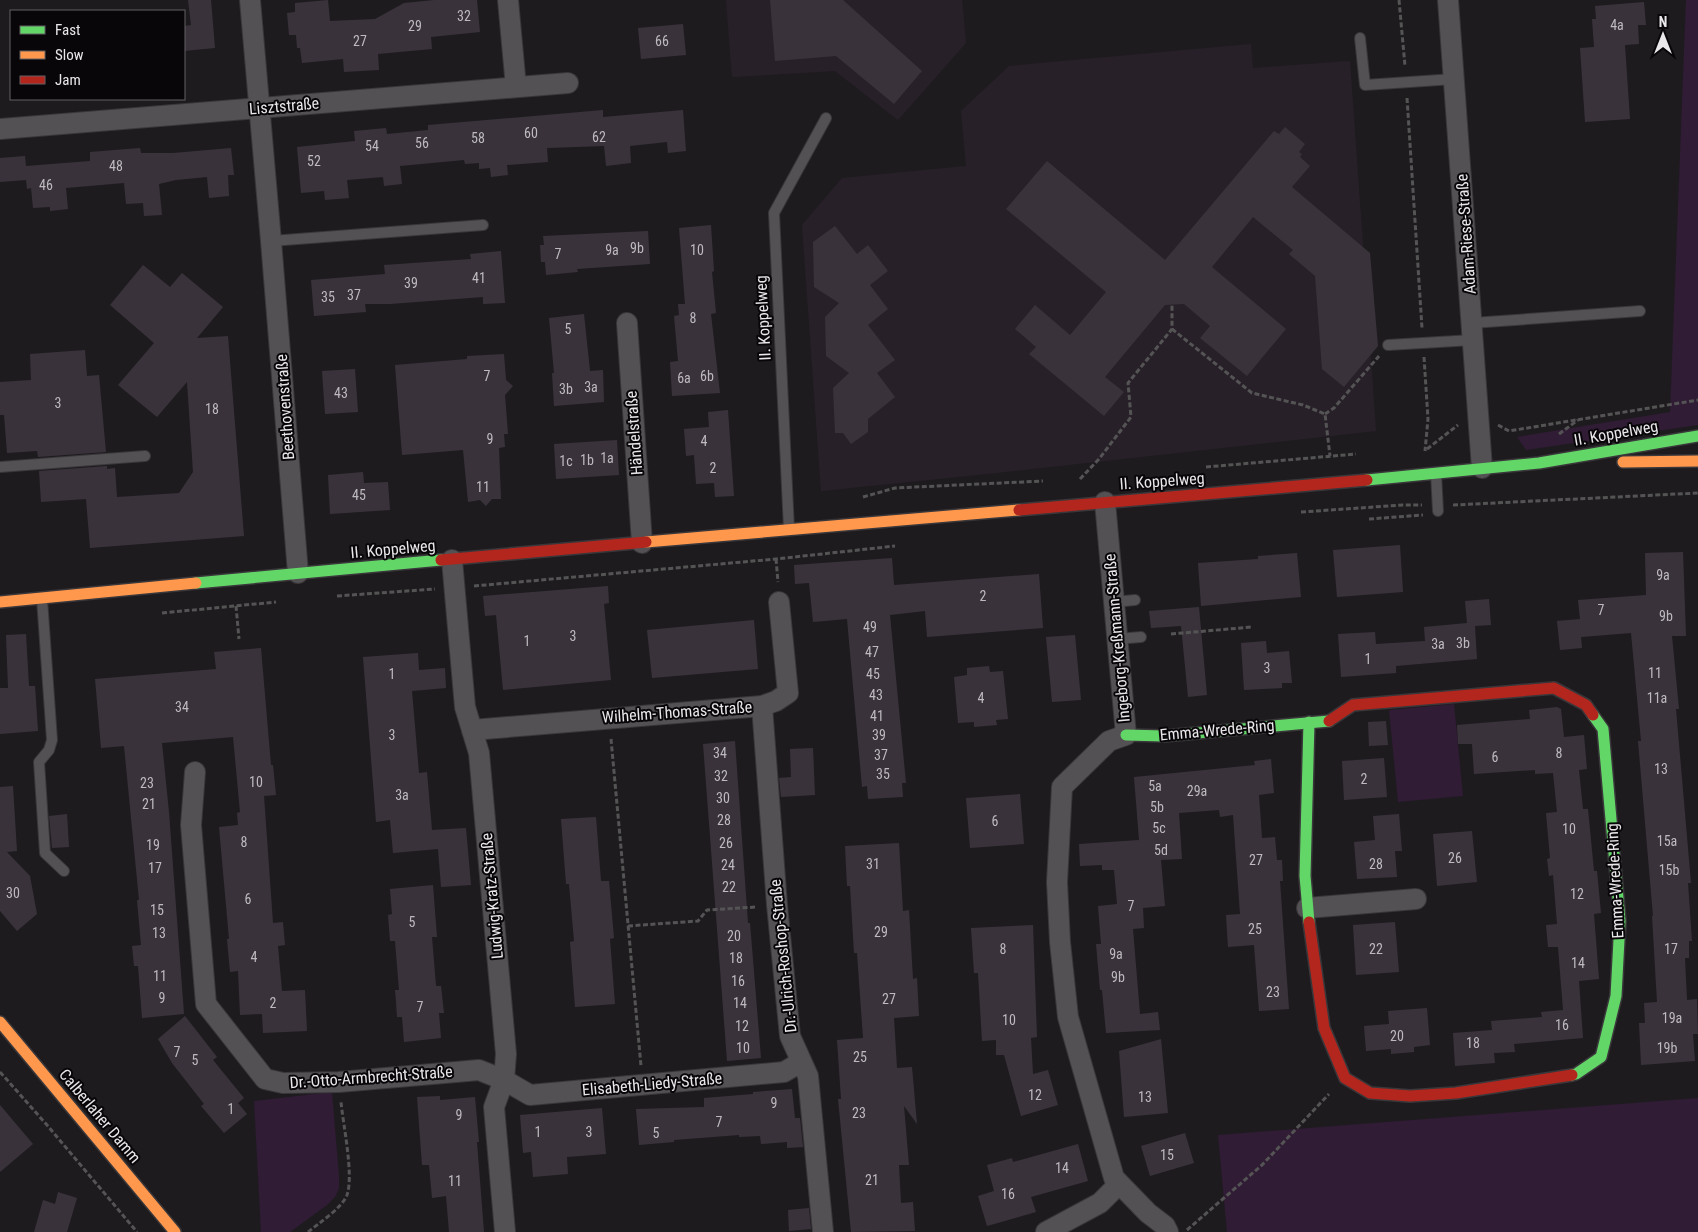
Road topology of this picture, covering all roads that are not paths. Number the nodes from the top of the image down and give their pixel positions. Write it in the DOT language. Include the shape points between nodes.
graph roads {
  1 [pos="250,0"];
  2 [pos="508,0"];
  3 [pos="1448,0"];
  4 [pos="1360,38"];
  5 [pos="1454,79"];
  6 [pos="568,83"];
  7 [pos="516,87"];
  8 [pos="260,108"];
  9 [pos="826,118"];
  10 [pos="0,129"];
  11 [pos="483,225"];
  12 [pos="272,241"];
  13 [pos="1640,311"];
  14 [pos="627,323"];
  15 [pos="1473,332"];
  16 [pos="1388,346"];
  17 [pos="1698,436"];
  18 [pos="145,456"];
  19 [pos="1698,461"];
  20 [pos="1539,463"];
  21 [pos="0,467"];
  22 [pos="1482,468"];
  23 [pos="1436,472"];
  24 [pos="1105,502"];
  25 [pos="1434,510"];
  26 [pos="789,530"];
  27 [pos="642,543"];
  28 [pos="452,560"];
  29 [pos="298,573"];
  30 [pos="42,598"];
  31 [pos="1135,600"];
  32 [pos="0,602"];
  33 [pos="779,602"];
  34 [pos="1114,602"];
  35 [pos="1141,637"];
  36 [pos="1117,639"];
  37 [pos="762,706"];
  38 [pos="1309,722"];
  39 [pos="472,730"];
  40 [pos="1126,735"];
  41 [pos="195,772"];
  42 [pos="64,871"];
  43 [pos="1416,898"];
  44 [pos="1307,908"];
  45 [pos="0,1022"];
  46 [pos="801,1062"];
  47 [pos="504,1080"];
  48 [pos="1119,1184"];
  49 [pos="175,1232"];
  50 [pos="505,1232"];
  51 [pos="823,1232"];
  52 [pos="1046,1232"];
  53 [pos="1168,1232"];
  1 -- 8 [label="street, Beethovenstraße"];
  2 -- 7 [label="street"];
  3 -- 5 [label="street, Adam-Riese-Straße"];
  4 -- 5 [label="lane" via="1365,85"];
  5 -- 15 [label="street, Adam-Riese-Straße"];
  6 -- 7 [label="street, Lisztstraße"];
  7 -- 8 [label="street, Lisztstraße"];
  8 -- 10 [label="street, Lisztstraße"];
  8 -- 12 [label="street, Beethovenstraße"];
  9 -- 26 [label="lane, II. Koppelweg" via="774,213"];
  11 -- 12 [label="lane"];
  12 -- 29 [label="street, Beethovenstraße"];
  13 -- 15 [label="lane"];
  14 -- 27 [label="street, Händelstraße"];
  15 -- 16 [label="lane" via="1423,343"];
  15 -- 22 [label="street, Adam-Riese-Straße"];
  17 -- 20 [label="street, II. Koppelweg"];
  18 -- 21 [label="lane"];
  19 -- 20 [label="street, II. Koppelweg"];
  20 -- 22 [label="street, II. Koppelweg"];
  22 -- 23 [label="street, II. Koppelweg"];
  23 -- 24 [label="street, II. Koppelweg"];
  23 -- 25 [label="lane"];
  24 -- 26 [label="street, II. Koppelweg"];
  24 -- 34 [label="street, Ingeborg-Kreßmann-Straße"];
  26 -- 27 [label="street, II. Koppelweg"];
  27 -- 28 [label="street, II. Koppelweg"];
  28 -- 29 [label="street, II. Koppelweg"];
  28 -- 39 [label="street, Ludwig-Kratz-Straße" via="465,707"];
  29 -- 30 [label="street, II. Koppelweg"];
  30 -- 32 [label="street, II. Koppelweg"];
  30 -- 42 [label="lane" via="52,740 49,750 39,762 45,853"];
  31 -- 34 [label="lane"];
  33 -- 37 [label="street, Wilhelm-Thomas-Straße" via="788,693"];
  34 -- 36 [label="street, Ingeborg-Kreßmann-Straße"];
  35 -- 36 [label="lane"];
  36 -- 40 [label="street, Ingeborg-Kreßmann-Straße"];
  37 -- 39 [label="street, Wilhelm-Thomas-Straße"];
  37 -- 46 [label="street, Dr.-Ulrich-Roshop-Straße" via="790,1036"];
  38 -- 40 [label="street, Emma-Wrede-Ring" via="1164,736"];
  38 -- 44 [label="street"];
  38 -- 44 [label="street, Emma-Wrede-Ring" via="1329,721 1353,705 1554,688 1586,705 1603,729 1620,921 1616,996 1601,1057 1576,1074 1456,1094 1410,1096 1370,1093 1345,1078 1324,1028"];
  39 -- 47 [label="street, Ludwig-Kratz-Straße" via="479,753 506,1054"];
  40 -- 48 [label="street, Ingeborg-Kreßmann-Straße" via="1109,741 1062,787 1057,882 1068,1017 1114,1178"];
  41 -- 47 [label="street, Dr.-Otto-Armbrecht-Straße" via="191,825 206,1004 265,1079 283,1083 339,1082 479,1070"];
  43 -- 44 [label="street"];
  45 -- 49 [label="street, Calberlaher Damm"];
  46 -- 47 [label="street, Elisabeth-Liedy-Straße" via="784,1072 530,1094"];
  46 -- 51 [label="street, Dr.-Ulrich-Roshop-Straße" via="808,1076"];
  47 -- 50 [label="street, Ludwig-Kratz-Straße" via="494,1107"];
  48 -- 52 [label="street" via="1100,1203"];
  48 -- 53 [label="street, Ingeborg-Kreßmann-Straße"];
}
